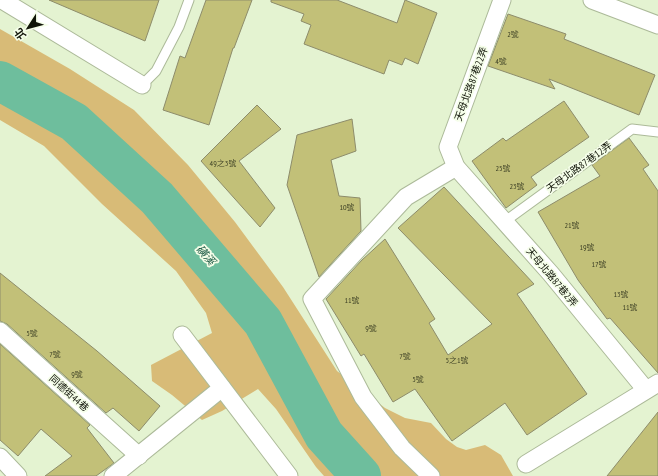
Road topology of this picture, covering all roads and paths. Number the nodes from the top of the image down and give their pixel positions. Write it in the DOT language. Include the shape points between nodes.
graph roads {
  1 [pos="2,0"];
  2 [pos="189,0"];
  3 [pos="502,0"];
  4 [pos="592,0"];
  5 [pos="658,25"];
  6 [pos="142,85"];
  7 [pos="658,132"];
  8 [pos="456,167"];
  9 [pos="504,222"];
  10 [pos="0,331"];
  11 [pos="182,335"];
  12 [pos="652,386"];
  13 [pos="222,388"];
  14 [pos="139,456"];
  15 [pos="0,457"];
  16 [pos="526,464"];
  17 [pos="18,476"];
  18 [pos="113,476"];
  19 [pos="289,476"];
  20 [pos="431,476"];
  1 -- 6 [label="street"];
  2 -- 6 [label="lane" via="179,27 156,71"];
  3 -- 8 [label="street, 天母北路87巷22弄" via="448,147"];
  4 -- 5 [label="street"];
  7 -- 9 [label="lane, 天母北路87巷12弄" via="632,129"];
  8 -- 9 [label="street, 天母北路87巷2弄"];
  8 -- 20 [label="street" via="406,197 312,299 363,397 402,448"];
  9 -- 12 [label="street, 天母北路87巷2弄"];
  10 -- 14 [label="street, 同德街44巷"];
  11 -- 13 [label="street"];
  12 -- 16 [label="street, 天母北路87巷2弄"];
  13 -- 14 [label="street"];
  13 -- 19 [label="street"];
  14 -- 18 [label="street"];
  15 -- 17 [label="street"];
}
